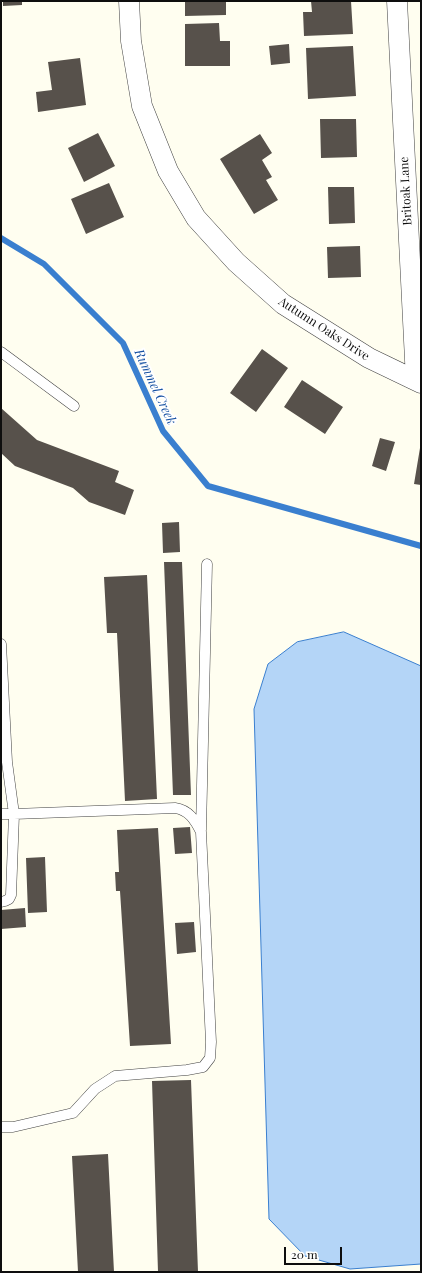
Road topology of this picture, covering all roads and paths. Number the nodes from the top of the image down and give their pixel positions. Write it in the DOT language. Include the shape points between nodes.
graph roads {
  1 [pos="129,1"];
  2 [pos="397,1"];
  3 [pos="1,352"];
  4 [pos="418,381"];
  5 [pos="74,406"];
  6 [pos="207,564"];
  7 [pos="1,644"];
  8 [pos="1,814"];
  9 [pos="14,814"];
  10 [pos="201,832"];
  11 [pos="1,902"];
  12 [pos="1,1127"];
  1 -- 4 [label="street, Autumn Oaks Drive" via="142,106 168,171 196,218 236,262 283,304 369,358"];
  2 -- 4 [label="street, Britoak Lane"];
  3 -- 5 [label="lane"];
  6 -- 10 [label="lane"];
  7 -- 9 [label="lane" via="7,762"];
  8 -- 9 [label="lane"];
  9 -- 10 [label="lane" via="174,808 183,809 195,820"];
  9 -- 11 [label="lane" via="11,895 9,899"];
  10 -- 12 [label="lane" via="210,1058 203,1067 115,1076 95,1089 73,1113 14,1127"];
}
